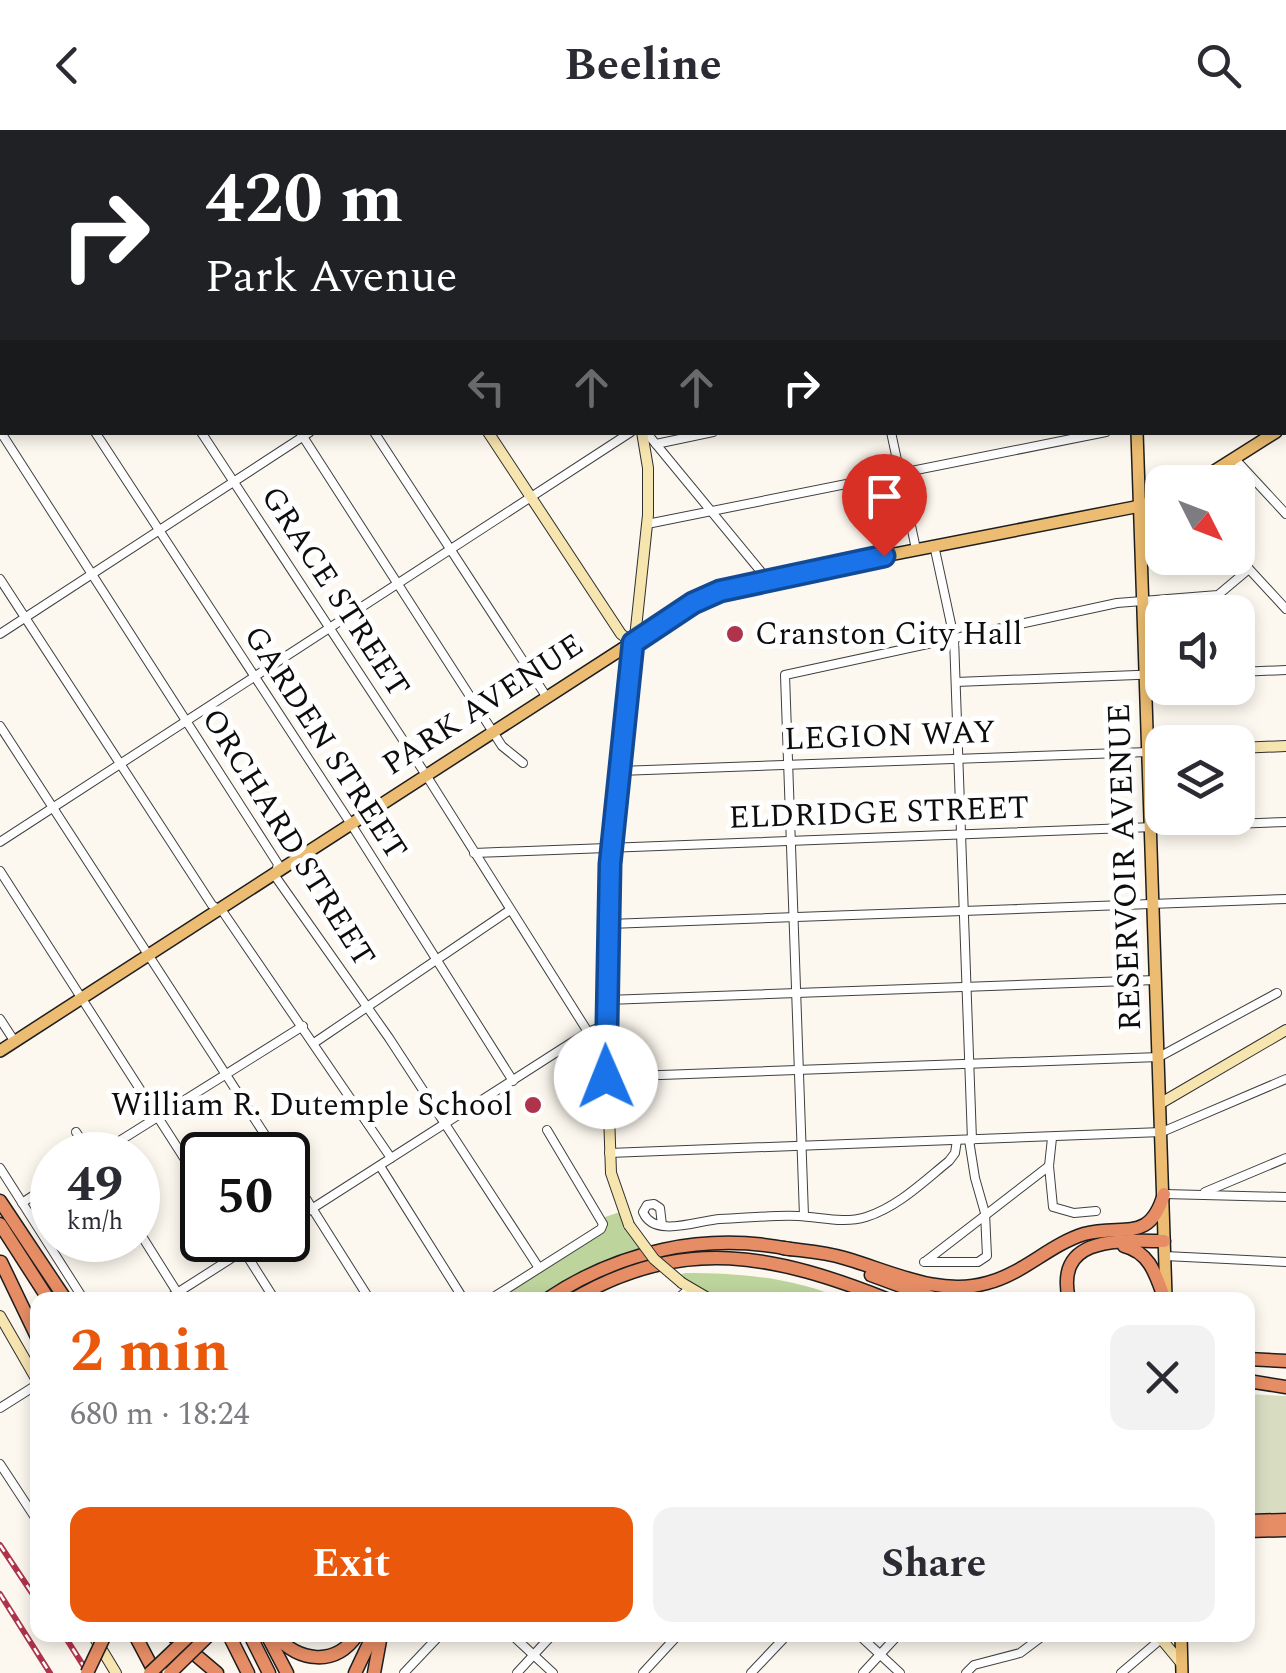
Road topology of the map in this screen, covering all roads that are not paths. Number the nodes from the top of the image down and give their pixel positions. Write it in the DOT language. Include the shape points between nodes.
graph roads {
  1 [pos="5,435"];
  2 [pos="97,435"];
  3 [pos="203,435"];
  4 [pos="303,435"];
  5 [pos="305,435"];
  6 [pos="376,435"];
  7 [pos="490,435"];
  8 [pos="626,435"];
  9 [pos="644,435"];
  10 [pos="647,435"];
  11 [pos="699,435"];
  12 [pos="892,435"];
  13 [pos="1091,435"];
  14 [pos="1136,435"];
  15 [pos="1271,435"];
  16 [pos="656,444"];
  17 [pos="1235,459"];
  18 [pos="1225,465"];
  19 [pos="900,474"];
  20 [pos="235,484"];
  21 [pos="530,498"];
  22 [pos="1145,504"];
  23 [pos="1140,506"];
  24 [pos="712,510"];
  25 [pos="1286,514"];
  26 [pos="647,524"];
  27 [pos="160,533"];
  28 [pos="934,545"];
  29 [pos="450,549"];
  30 [pos="916,549"];
  31 [pos="1244,575"];
  32 [pos="1255,575"];
  33 [pos="91,576"];
  34 [pos="0,578"];
  35 [pos="767,579"];
  36 [pos="397,585"];
  37 [pos="1143,600"];
  38 [pos="1286,609"];
  39 [pos="25,618"];
  40 [pos="330,630"];
  41 [pos="0,634"];
  42 [pos="954,638"];
  43 [pos="633,643"];
  44 [pos="1145,650"];
  45 [pos="1286,670"];
  46 [pos="1255,671"];
  47 [pos="1145,675"];
  48 [pos="254,679"];
  49 [pos="956,682"];
  50 [pos="546,696"];
  51 [pos="187,722"];
  52 [pos="0,726"];
  53 [pos="493,731"];
  54 [pos="1286,746"];
  55 [pos="1255,747"];
  56 [pos="1145,752"];
  57 [pos="959,758"];
  58 [pos="524,763"];
  59 [pos="787,764"];
  60 [pos="121,765"];
  61 [pos="619,771"];
  62 [pos="426,776"];
  63 [pos="54,808"];
  64 [pos="1286,822"];
  65 [pos="1255,823"];
  66 [pos="351,824"];
  67 [pos="1145,828"];
  68 [pos="962,835"];
  69 [pos="1151,835"];
  70 [pos="790,841"];
  71 [pos="0,842"];
  72 [pos="612,848"];
  73 [pos="474,852"];
  74 [pos="277,870"];
  75 [pos="0,871"];
  76 [pos="1286,899"];
  77 [pos="1154,904"];
  78 [pos="217,909"];
  79 [pos="510,910"];
  80 [pos="964,911"];
  81 [pos="793,917"];
  82 [pos="609,924"];
  83 [pos="148,954"];
  84 [pos="435,961"];
  85 [pos="1156,980"];
  86 [pos="967,987"];
  87 [pos="796,993"];
  88 [pos="1276,993"];
  89 [pos="82,997"];
  90 [pos="608,1000"];
  91 [pos="366,1007"];
  92 [pos="0,1018"];
  93 [pos="606,1025"];
  94 [pos="303,1026"];
  95 [pos="1286,1030"];
  96 [pos="588,1032"];
  97 [pos="14,1042"];
  98 [pos="314,1043"];
  99 [pos="0,1051"];
  100 [pos="1159,1057"];
  101 [pos="970,1064"];
  102 [pos="799,1070"];
  103 [pos="225,1074"];
  104 [pos="606,1077"];
  105 [pos="1286,1079"];
  106 [pos="513,1081"];
  107 [pos="1161,1103"];
  108 [pos="157,1116"];
  109 [pos="446,1124"];
  110 [pos="547,1130"];
  111 [pos="131,1132"];
  112 [pos="263,1132"];
  113 [pos="1162,1132"];
  114 [pos="1052,1138"];
  115 [pos="956,1140"];
  116 [pos="970,1140"];
  117 [pos="802,1146"];
  118 [pos="180,1152"];
  119 [pos="610,1153"];
  120 [pos="391,1158"];
  121 [pos="1286,1158"];
  122 [pos="380,1166"];
  123 [pos="1049,1166"];
  124 [pos="0,1168"];
  125 [pos="1164,1194"];
  126 [pos="1201,1194"];
  127 [pos="1286,1197"];
  128 [pos="30,1198"];
  129 [pos="0,1201"];
  130 [pos="22,1203"];
  131 [pos="310,1203"];
  132 [pos="314,1209"];
  133 [pos="310,1211"];
  134 [pos="1096,1211"];
  135 [pos="985,1213"];
  136 [pos="804,1216"];
  137 [pos="7,1224"];
  138 [pos="662,1224"];
  139 [pos="1131,1230"];
  140 [pos="1164,1238"];
  141 [pos="783,1248"];
  142 [pos="1087,1248"];
  143 [pos="1165,1256"];
  144 [pos="1,1261"];
  145 [pos="158,1262"];
  146 [pos="225,1262"];
  147 [pos="251,1262"];
  148 [pos="1286,1262"];
  149 [pos="538,1268"];
  150 [pos="686,1286"];
  151 [pos="45,1292"];
  152 [pos="62,1292"];
  153 [pos="79,1292"];
  154 [pos="177,1292"];
  155 [pos="184,1292"];
  156 [pos="271,1292"];
  157 [pos="365,1292"];
  158 [pos="459,1292"];
  159 [pos="501,1292"];
  160 [pos="560,1292"];
  161 [pos="586,1292"];
  162 [pos="682,1292"];
  163 [pos="697,1292"];
  164 [pos="866,1292"];
  165 [pos="918,1292"];
  166 [pos="1068,1292"];
  167 [pos="1163,1292"];
  168 [pos="1166,1292"];
  169 [pos="30,1306"];
  170 [pos="0,1316"];
  171 [pos="30,1322"];
  172 [pos="1255,1359"];
  173 [pos="1286,1361"];
  174 [pos="30,1369"];
  175 [pos="1255,1381"];
  176 [pos="1286,1384"];
  177 [pos="30,1388"];
  178 [pos="0,1408"];
  179 [pos="0,1464"];
  180 [pos="30,1510"];
  181 [pos="1286,1520"];
  182 [pos="1255,1521"];
  183 [pos="1286,1530"];
  184 [pos="1255,1532"];
  185 [pos="97,1642"];
  186 [pos="102,1642"];
  187 [pos="137,1642"];
  188 [pos="180,1642"];
  189 [pos="183,1642"];
  190 [pos="202,1642"];
  191 [pos="232,1642"];
  192 [pos="254,1642"];
  193 [pos="270,1642"];
  194 [pos="283,1642"];
  195 [pos="351,1642"];
  196 [pos="373,1642"];
  197 [pos="376,1642"];
  198 [pos="433,1642"];
  199 [pos="520,1642"];
  200 [pos="546,1642"];
  201 [pos="672,1642"];
  202 [pos="780,1642"];
  203 [pos="866,1642"];
  204 [pos="892,1642"];
  205 [pos="1035,1642"];
  206 [pos="1155,1642"];
  207 [pos="1163,1642"];
  208 [pos="1181,1642"];
  209 [pos="534,1655"];
  210 [pos="880,1655"];
  211 [pos="1182,1669"];
  212 [pos="87,1673"];
  213 [pos="116,1673"];
  214 [pos="150,1673"];
  215 [pos="170,1673"];
  216 [pos="217,1673"];
  217 [pos="248,1673"];
  218 [pos="269,1673"];
  219 [pos="286,1673"];
  220 [pos="356,1673"];
  221 [pos="374,1673"];
  222 [pos="404,1673"];
  223 [pos="517,1673"];
  224 [pos="552,1673"];
  225 [pos="643,1673"];
  226 [pos="751,1673"];
  227 [pos="862,1673"];
  228 [pos="900,1673"];
  229 [pos="966,1673"];
  230 [pos="1121,1673"];
  1 -- 33 [label="street, ORCHARD STREET"];
  2 -- 27 [label="street, GARDEN STREET"];
  3 -- 20 [label="street, GRACE STREET"];
  4 -- 20 [label="street"];
  5 -- 36 [label="street"];
  6 -- 29 [label="street"];
  7 -- 21 [label="main road"];
  8 -- 21 [label="street"];
  9 -- 26 [label="main road"];
  10 -- 16 [label="street"];
  11 -- 16 [label="street"];
  12 -- 19 [label="street"];
  13 -- 19 [label="street"];
  14 -- 23 [label="main road, RESERVOIR AVENUE"];
  15 -- 17 [label="main road"];
  16 -- 24 [label="street"];
  17 -- 18 [label="main road"];
  17 -- 25 [label="street"];
  19 -- 24 [label="street"];
  19 -- 30 [label="street"];
  20 -- 27 [label="street"];
  20 -- 40 [label="street, GRACE STREET"];
  21 -- 29 [label="street"];
  21 -- 43 [label="main road"];
  22 -- 23 [label="main road, PARK AVENUE"];
  23 -- 28 [label="main road, PARK AVENUE"];
  23 -- 37 [label="main road, RESERVOIR AVENUE"];
  24 -- 26 [label="street"];
  24 -- 35 [label="street"];
  26 -- 43 [label="main road"];
  27 -- 33 [label="street"];
  27 -- 48 [label="street, GARDEN STREET"];
  28 -- 30 [label="main road, PARK AVENUE"];
  28 -- 42 [label="street"];
  29 -- 36 [label="street"];
  29 -- 50 [label="street"];
  30 -- 35 [label="main road, PARK AVENUE"];
  31 -- 37 [label="street" via="1218,595"];
  32 -- 38 [label="street"];
  33 -- 39 [label="street"];
  33 -- 51 [label="street, ORCHARD STREET"];
  34 -- 39 [label="street"];
  35 -- 43 [label="main road, PARK AVENUE" via="710,595"];
  36 -- 40 [label="street"];
  36 -- 53 [label="street"];
  37 -- 42 [label="street"];
  37 -- 44 [label="main road, RESERVOIR AVENUE"];
  39 -- 41 [label="street"];
  39 -- 60 [label="street"];
  40 -- 48 [label="street"];
  40 -- 62 [label="street, GRACE STREET"];
  42 -- 49 [label="street"];
  42 -- 59 [label="street" via="787,673"];
  43 -- 50 [label="main road, PARK AVENUE"];
  43 -- 61 [label="main road"];
  45 -- 46 [label="street"];
  47 -- 49 [label="street"];
  48 -- 51 [label="street"];
  48 -- 66 [label="street, GARDEN STREET"];
  49 -- 57 [label="street"];
  50 -- 53 [label="main road, PARK AVENUE"];
  51 -- 60 [label="street"];
  51 -- 74 [label="street, ORCHARD STREET"];
  52 -- 63 [label="street"];
  53 -- 58 [label="street" via="508,754"];
  53 -- 62 [label="main road, PARK AVENUE"];
  54 -- 55 [label="main road"];
  56 -- 57 [label="street, LEGION WAY"];
  57 -- 59 [label="street, LEGION WAY"];
  57 -- 68 [label="street"];
  59 -- 61 [label="street, LEGION WAY"];
  59 -- 70 [label="street"];
  60 -- 63 [label="street"];
  60 -- 78 [label="street"];
  61 -- 72 [label="main road"];
  62 -- 66 [label="main road, PARK AVENUE"];
  62 -- 73 [label="street, GRACE STREET"];
  63 -- 71 [label="street"];
  63 -- 83 [label="street"];
  64 -- 65 [label="street, ELDRIDGE STREET"];
  66 -- 74 [label="main road, PARK AVENUE"];
  66 -- 84 [label="street, GARDEN STREET"];
  67 -- 68 [label="street, ELDRIDGE STREET"];
  68 -- 70 [label="street, ELDRIDGE STREET"];
  68 -- 80 [label="street"];
  69 -- 77 [label="main road, RESERVOIR AVENUE"];
  70 -- 72 [label="street, ELDRIDGE STREET"];
  70 -- 81 [label="street"];
  72 -- 73 [label="street, ELDRIDGE STREET"];
  72 -- 82 [label="main road"];
  73 -- 79 [label="street, GRACE STREET"];
  74 -- 78 [label="main road, PARK AVENUE"];
  74 -- 91 [label="street, ORCHARD STREET"];
  75 -- 89 [label="street"];
  76 -- 77 [label="street"];
  77 -- 80 [label="street"];
  77 -- 85 [label="main road, RESERVOIR AVENUE"];
  78 -- 83 [label="main road, PARK AVENUE"];
  78 -- 94 [label="street"];
  79 -- 84 [label="street"];
  79 -- 96 [label="street, GRACE STREET"];
  80 -- 81 [label="street"];
  80 -- 86 [label="street"];
  81 -- 82 [label="street"];
  81 -- 87 [label="street"];
  82 -- 90 [label="main road"];
  83 -- 89 [label="main road, PARK AVENUE"];
  83 -- 103 [label="street"];
  84 -- 91 [label="street"];
  84 -- 106 [label="street, GARDEN STREET"];
  85 -- 86 [label="street"];
  85 -- 100 [label="main road, RESERVOIR AVENUE"];
  86 -- 87 [label="street"];
  86 -- 101 [label="street"];
  87 -- 90 [label="street"];
  87 -- 102 [label="street"];
  88 -- 100 [label="street"];
  89 -- 97 [label="main road, PARK AVENUE"];
  89 -- 108 [label="street"];
  90 -- 93 [label="main road"];
  91 -- 98 [label="street"];
  91 -- 109 [label="street, ORCHARD STREET"];
  92 -- 97 [label="street"];
  93 -- 96 [label="street"];
  93 -- 104 [label="main road"];
  94 -- 98 [label="street"];
  94 -- 103 [label="street"];
  95 -- 107 [label="main road"];
  96 -- 106 [label="street"];
  97 -- 99 [label="main road, PARK AVENUE"];
  98 -- 120 [label="street"];
  100 -- 101 [label="street"];
  100 -- 107 [label="main road, RESERVOIR AVENUE"];
  101 -- 102 [label="street"];
  101 -- 116 [label="street"];
  102 -- 104 [label="street"];
  102 -- 117 [label="street"];
  103 -- 108 [label="street"];
  103 -- 112 [label="street"];
  104 -- 119 [label="main road"];
  105 -- 113 [label="street"];
  106 -- 109 [label="street"];
  107 -- 113 [label="main road, RESERVOIR AVENUE"];
  108 -- 111 [label="street"];
  108 -- 118 [label="street"];
  109 -- 120 [label="street"];
  109 -- 149 [label="street, ORCHARD STREET"];
  110 -- 149 [label="street" via="601,1218 601,1229"];
  113 -- 114 [label="street"];
  113 -- 125 [label="main road, RESERVOIR AVENUE"];
  114 -- 116 [label="street"];
  114 -- 123 [label="street"];
  115 -- 116 [label="street"];
  115 -- 117 [label="street"];
  115 -- 136 [label="street" via="950,1161 888,1208 850,1220"];
  116 -- 135 [label="street"];
  117 -- 119 [label="street"];
  117 -- 136 [label="street"];
  119 -- 150 [label="main road, bridge" via="629,1225"];
  120 -- 122 [label="street"];
  121 -- 126 [label="street"];
  122 -- 132 [label="street"];
  122 -- 158 [label="street"];
  123 -- 134 [label="street" via="1054,1210"];
  123 -- 135 [label="street"];
  124 -- 130 [label="street"];
  125 -- 126 [label="street"];
  125 -- 139 [label="highway" via="1152,1220"];
  125 -- 140 [label="main road, RESERVOIR AVENUE"];
  126 -- 127 [label="street"];
  128 -- 130 [label="street"];
  129 -- 137 [label="highway"];
  130 -- 153 [label="street"];
  131 -- 132 [label="street"];
  132 -- 133 [label="street"];
  132 -- 157 [label="street"];
  135 -- 135 [label="street" via="924,1262 983,1262"];
  136 -- 138 [label="street"];
  137 -- 151 [label="highway"];
  137 -- 152 [label="highway"];
  139 -- 140 [label="highway"];
  139 -- 141 [label="highway" via="1083,1234 1006,1277 964,1287"];
  140 -- 142 [label="highway"];
  140 -- 143 [label="main road, RESERVOIR AVENUE"];
  141 -- 160 [label="highway" via="720,1242 657,1250"];
  141 -- 165 [label="highway"];
  142 -- 166 [label="highway" via="1071,1268"];
  142 -- 167 [label="highway" via="1138,1250"];
  143 -- 148 [label="street"];
  143 -- 168 [label="main road, RESERVOIR AVENUE"];
  144 -- 169 [label="highway"];
  144 -- 171 [label="highway"];
  145 -- 154 [label="street"];
  146 -- 155 [label="street"];
  147 -- 156 [label="street"];
  149 -- 159 [label="street"];
  150 -- 162 [label="street"];
  150 -- 163 [label="main road"];
  161 -- 164 [label="highway" via="675,1261 726,1257 799,1268"];
  170 -- 174 [label="main road"];
  172 -- 173 [label="highway"];
  175 -- 176 [label="highway"];
  177 -- 178 [label="street"];
  179 -- 180 [label="street"];
  181 -- 182 [label="highway"];
  183 -- 184 [label="highway"];
  185 -- 213 [label="main road"];
  186 -- 212 [label="highway, bridge"];
  187 -- 214 [label="highway"];
  188 -- 216 [label="highway"];
  189 -- 214 [label="highway, bridge"];
  190 -- 215 [label="highway, bridge"];
  191 -- 217 [label="highway"];
  192 -- 218 [label="highway"];
  193 -- 219 [label="highway"];
  194 -- 195 [label="highway" via="294,1652 322,1658"];
  196 -- 220 [label="highway"];
  197 -- 221 [label="highway"];
  198 -- 222 [label="street"];
  199 -- 209 [label="street"];
  200 -- 209 [label="street"];
  201 -- 225 [label="street"];
  202 -- 226 [label="street"];
  203 -- 210 [label="street"];
  204 -- 210 [label="street"];
  205 -- 229 [label="street"];
  206 -- 230 [label="street"];
  207 -- 211 [label="main road"];
  208 -- 211 [label="main road"];
  209 -- 223 [label="street"];
  209 -- 224 [label="street"];
  210 -- 227 [label="street"];
  210 -- 228 [label="street"];
}
